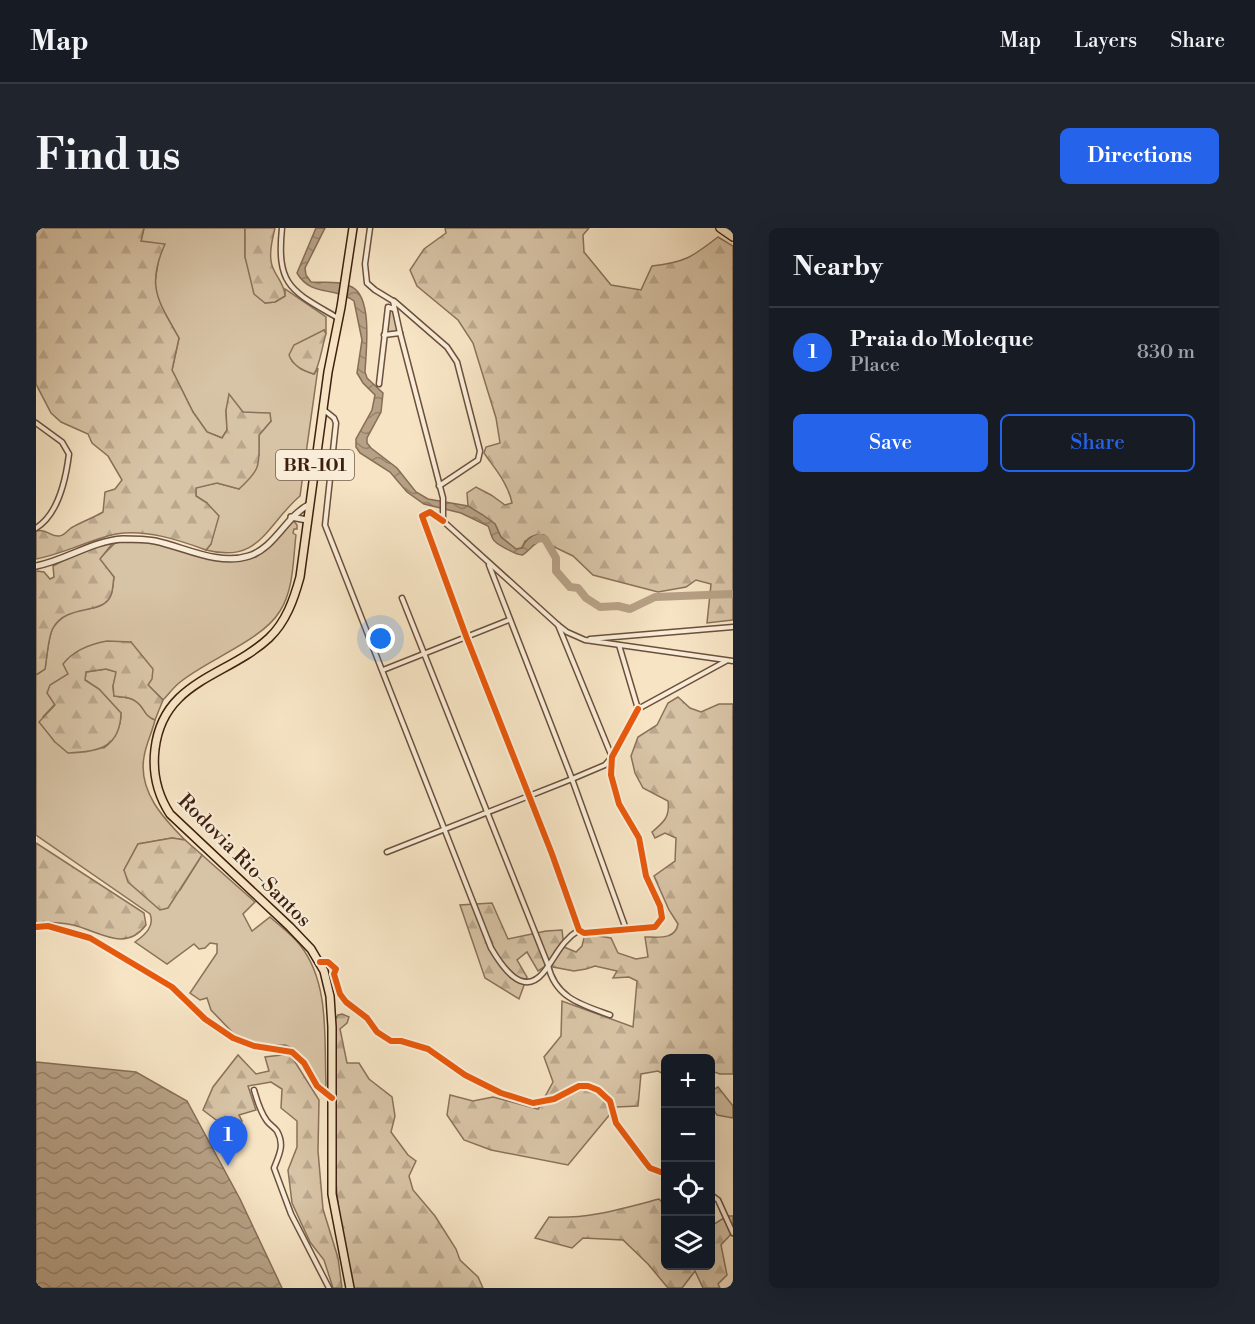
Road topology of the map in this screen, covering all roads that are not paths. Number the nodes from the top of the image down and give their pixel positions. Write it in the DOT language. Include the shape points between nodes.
graph roads {
  1 [pos="282,228"];
  2 [pos="353,228"];
  3 [pos="370,228"];
  4 [pos="720,228"];
  5 [pos="733,237"];
  6 [pos="393,301"];
  7 [pos="394,309"];
  8 [pos="338,318"];
  9 [pos="400,333"];
  10 [pos="384,334"];
  11 [pos="379,384"];
  12 [pos="324,410"];
  13 [pos="36,423"];
  14 [pos="440,486"];
  15 [pos="310,504"];
  16 [pos="291,517"];
  17 [pos="307,520"];
  18 [pos="443,521"];
  19 [pos="36,528"];
  20 [pos="488,562"];
  21 [pos="36,566"];
  22 [pos="402,598"];
  23 [pos="509,620"];
  24 [pos="558,625"];
  25 [pos="733,627"];
  26 [pos="466,636"];
  27 [pos="585,640"];
  28 [pos="619,645"];
  29 [pos="424,653"];
  30 [pos="727,660"];
  31 [pos="733,661"];
  32 [pos="383,670"];
  33 [pos="638,709"];
  34 [pos="612,757"];
  35 [pos="572,779"];
  36 [pos="529,795"];
  37 [pos="488,812"];
  38 [pos="445,829"];
  39 [pos="387,852"];
  40 [pos="36,927"];
  41 [pos="626,929"];
  42 [pos="579,930"];
  43 [pos="320,962"];
  44 [pos="548,965"];
  45 [pos="339,991"];
  46 [pos="330,996"];
  47 [pos="610,1016"];
  48 [pos="254,1090"];
  49 [pos="332,1098"];
  50 [pos="661,1172"];
  51 [pos="715,1197"];
  52 [pos="733,1233"];
  53 [pos="329,1288"];
  54 [pos="350,1288"];
  1 -- 8 [label="street" via="281,260 286,282"];
  2 -- 8 [label="highway, Rodovia Rio-Santos / BR-101"];
  3 -- 6 [label="street" via="365,264 367,283"];
  4 -- 5 [label="highway"];
  6 -- 7 [label="street"];
  6 -- 14 [label="street" via="453,355 480,451 478,460"];
  7 -- 9 [label="street"];
  7 -- 10 [label="street" via="388,307"];
  8 -- 12 [label="highway, Rodovia Rio-Santos / BR-101"];
  9 -- 10 [label="street"];
  9 -- 14 [label="street"];
  10 -- 11 [label="street"];
  12 -- 15 [label="highway, Rodovia Rio-Santos / BR-101"];
  12 -- 32 [label="street" via="336,423 325,525"];
  13 -- 19 [label="street" via="62,442 69,454 60,495 47,518"];
  14 -- 18 [label="street"];
  15 -- 16 [label="street"];
  15 -- 17 [label="highway, Rodovia Rio-Santos / BR-101"];
  16 -- 17 [label="street"];
  16 -- 21 [label="street" via="265,547 248,557 226,558 156,541 107,540"];
  17 -- 43 [label="highway, Rodovia Rio-Santos / BR-101" via="300,577 288,612 269,638 174,702 160,727 153,763 161,800 170,814 290,927"];
  18 -- 20 [label="street"];
  18 -- 26 [label="street" via="430,512 422,516"];
  20 -- 23 [label="street"];
  20 -- 24 [label="street"];
  22 -- 29 [label="street"];
  23 -- 26 [label="street"];
  23 -- 35 [label="street"];
  24 -- 27 [label="street"];
  24 -- 34 [label="street"];
  25 -- 27 [label="street"];
  26 -- 29 [label="street"];
  26 -- 36 [label="street"];
  27 -- 28 [label="street"];
  28 -- 30 [label="street"];
  28 -- 33 [label="street"];
  29 -- 32 [label="street"];
  29 -- 37 [label="street"];
  30 -- 31 [label="street"];
  30 -- 33 [label="street"];
  32 -- 38 [label="street"];
  33 -- 34 [label="street"];
  34 -- 35 [label="street" via="605,765"];
  34 -- 41 [label="street" via="614,789 639,838 646,876 662,914 655,927"];
  35 -- 36 [label="street"];
  35 -- 41 [label="street"];
  36 -- 37 [label="street"];
  36 -- 42 [label="street"];
  37 -- 38 [label="street"];
  37 -- 44 [label="street"];
  38 -- 39 [label="street"];
  38 -- 44 [label="street" via="500,964 513,977 525,981 539,977"];
  40 -- 49 [label="street" via="48,926 90,938 167,983 233,1038 254,1047 292,1052 304,1063 317,1086"];
  41 -- 42 [label="street" via="590,933"];
  42 -- 44 [label="street" via="564,941"];
  43 -- 45 [label="street" via="328,962 336,969"];
  43 -- 46 [label="highway, Rodovia Rio-Santos / BR-101"];
  44 -- 47 [label="street" via="551,979 564,996"];
  45 -- 46 [label="street"];
  45 -- 50 [label="street" via="385,1038 428,1049 465,1075 501,1093 533,1103 554,1099 579,1086 598,1090 610,1101 616,1123 645,1162"];
  46 -- 49 [label="highway, Rodovia Rio-Santos / BR-101"];
  48 -- 53 [label="street" via="266,1120 278,1132 280,1157 274,1168 285,1200"];
  49 -- 54 [label="highway, Rodovia Rio-Santos / BR-101" via="332,1194"];
  51 -- 52 [label="street"];
}
